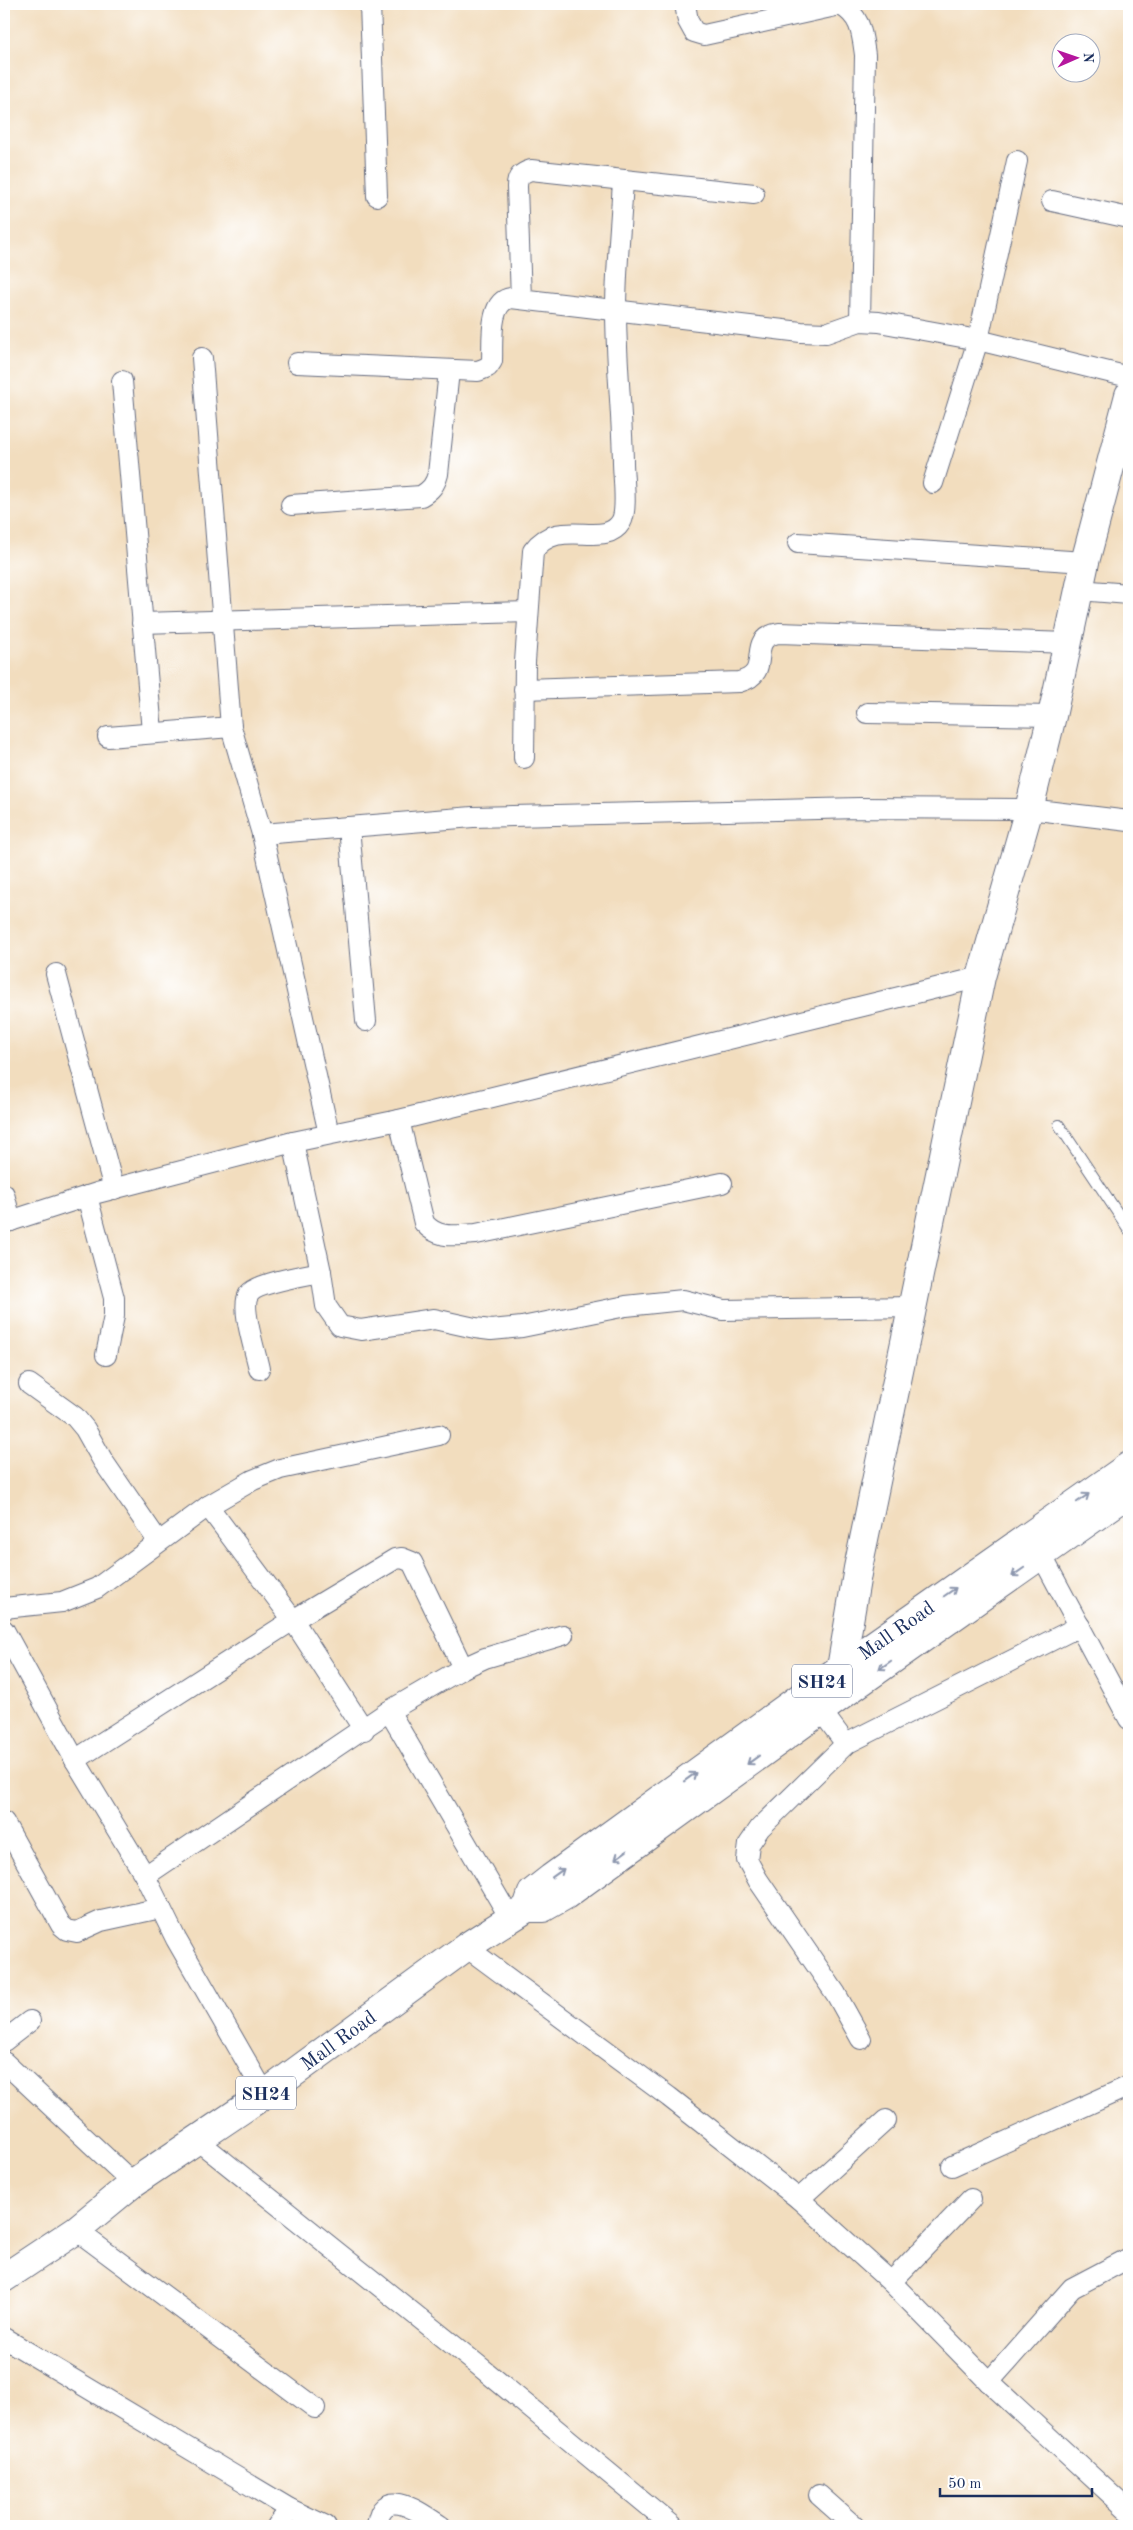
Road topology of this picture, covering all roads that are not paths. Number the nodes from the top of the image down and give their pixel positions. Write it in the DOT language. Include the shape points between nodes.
graph roads {
  1 [pos="370,4"];
  2 [pos="685,4"];
  3 [pos="1017,161"];
  4 [pos="624,180"];
  5 [pos="754,194"];
  6 [pos="377,196"];
  7 [pos="1052,201"];
  8 [pos="1129,218"];
  9 [pos="521,299"];
  10 [pos="616,310"];
  11 [pos="860,321"];
  12 [pos="978,340"];
  13 [pos="202,358"];
  14 [pos="297,363"];
  15 [pos="449,370"];
  16 [pos="1129,377"];
  17 [pos="122,381"];
  18 [pos="1129,395"];
  19 [pos="932,483"];
  20 [pos="291,505"];
  21 [pos="798,543"];
  22 [pos="1084,562"];
  23 [pos="1079,590"];
  24 [pos="1129,594"];
  25 [pos="528,612"];
  26 [pos="222,620"];
  27 [pos="142,623"];
  28 [pos="1068,643"];
  29 [pos="524,689"];
  30 [pos="867,713"];
  31 [pos="1052,716"];
  32 [pos="231,727"];
  33 [pos="152,732"];
  34 [pos="108,737"];
  35 [pos="524,758"];
  36 [pos="1029,809"];
  37 [pos="1129,820"];
  38 [pos="349,827"];
  39 [pos="262,834"];
  40 [pos="56,974"];
  41 [pos="981,977"];
  42 [pos="366,1020"];
  43 [pos="399,1120"];
  44 [pos="1059,1125"];
  45 [pos="330,1134"];
  46 [pos="294,1142"];
  47 [pos="722,1183"];
  48 [pos="114,1189"];
  49 [pos="4,1194"];
  50 [pos="87,1196"];
  51 [pos="7,1222"];
  52 [pos="1129,1230"];
  53 [pos="321,1272"];
  54 [pos="912,1307"];
  55 [pos="106,1355"];
  56 [pos="259,1369"];
  57 [pos="29,1384"];
  58 [pos="439,1435"];
  59 [pos="1129,1466"];
  60 [pos="1129,1493"];
  61 [pos="208,1506"];
  62 [pos="158,1541"];
  63 [pos="1036,1545"];
  64 [pos="4,1608"];
  65 [pos="293,1620"];
  66 [pos="1080,1626"];
  67 [pos="4,1630"];
  68 [pos="563,1635"];
  69 [pos="464,1668"];
  70 [pos="841,1668"];
  71 [pos="821,1701"];
  72 [pos="389,1711"];
  73 [pos="1129,1720"];
  74 [pos="364,1730"];
  75 [pos="846,1744"];
  76 [pos="74,1760"];
  77 [pos="4,1822"];
  78 [pos="145,1876"];
  79 [pos="162,1908"];
  80 [pos="519,1913"];
  81 [pos="466,1947"];
  82 [pos="30,2021"];
  83 [pos="861,2039"];
  84 [pos="4,2041"];
  85 [pos="4,2062"];
  86 [pos="1129,2086"];
  87 [pos="265,2094"];
  88 [pos="886,2120"];
  89 [pos="197,2140"];
  90 [pos="952,2166"];
  91 [pos="133,2183"];
  92 [pos="800,2199"];
  93 [pos="972,2199"];
  94 [pos="76,2230"];
  95 [pos="1129,2258"];
  96 [pos="4,2277"];
  97 [pos="891,2282"];
  98 [pos="4,2338"];
  99 [pos="989,2382"];
  100 [pos="315,2408"];
  101 [pos="819,2495"];
  102 [pos="290,2508"];
  103 [pos="1129,2511"];
  104 [pos="277,2526"];
  105 [pos="326,2526"];
  106 [pos="377,2526"];
  107 [pos="441,2526"];
  108 [pos="673,2526"];
  109 [pos="854,2526"];
  1 -- 6 [label="street"];
  2 -- 11 [label="street" via="694,32 704,35 840,5 858,19 865,55"];
  3 -- 12 [label="street"];
  4 -- 5 [label="street"];
  4 -- 9 [label="street" via="531,170 523,172 516,187"];
  4 -- 10 [label="street"];
  7 -- 8 [label="street"];
  9 -- 10 [label="street"];
  9 -- 15 [label="street" via="504,299 498,305 492,361 488,366 478,371"];
  10 -- 11 [label="street" via="801,332 826,333"];
  10 -- 25 [label="street" via="622,416 622,521 608,534 560,533 540,542 533,551"];
  11 -- 12 [label="street"];
  12 -- 16 [label="street"];
  12 -- 19 [label="street"];
  13 -- 26 [label="street"];
  14 -- 15 [label="street"];
  15 -- 20 [label="street" via="438,474 430,491 421,496"];
  17 -- 27 [label="street"];
  18 -- 22 [label="main road"];
  21 -- 22 [label="street"];
  22 -- 23 [label="main road"];
  23 -- 24 [label="street"];
  23 -- 28 [label="main road"];
  25 -- 26 [label="street"];
  25 -- 29 [label="street"];
  26 -- 27 [label="street"];
  26 -- 32 [label="street"];
  27 -- 33 [label="street"];
  28 -- 29 [label="street" via="779,633 772,634 760,646 756,673 739,682"];
  28 -- 31 [label="main road"];
  29 -- 35 [label="street"];
  30 -- 31 [label="street"];
  31 -- 36 [label="main road"];
  32 -- 33 [label="street"];
  32 -- 39 [label="street"];
  33 -- 34 [label="street"];
  36 -- 37 [label="street"];
  36 -- 38 [label="street" via="859,808 473,817"];
  36 -- 41 [label="main road"];
  38 -- 39 [label="street"];
  38 -- 42 [label="street"];
  39 -- 45 [label="street"];
  40 -- 48 [label="street"];
  41 -- 43 [label="street"];
  41 -- 54 [label="main road"];
  43 -- 45 [label="street"];
  43 -- 47 [label="street" via="424,1223 433,1233 449,1236 476,1234"];
  44 -- 52 [label="lane"];
  45 -- 46 [label="street"];
  46 -- 48 [label="street"];
  46 -- 53 [label="street"];
  48 -- 50 [label="street"];
  49 -- 51 [label="street"];
  50 -- 51 [label="street"];
  50 -- 55 [label="street" via="114,1298 114,1316"];
  53 -- 54 [label="street" via="326,1306 331,1315 340,1326 361,1330 434,1319 491,1330 626,1306 683,1300 723,1310"];
  53 -- 56 [label="street" via="264,1286 248,1296 246,1312"];
  54 -- 70 [label="main road" via="858,1568"];
  57 -- 62 [label="street" via="75,1417 85,1429"];
  58 -- 61 [label="street" via="280,1469 253,1480"];
  63 -- 59 [label="main road, Mall Road / SH24, one-way"];
  60 -- 63 [label="main road, Mall Road / SH24"];
  61 -- 62 [label="street"];
  61 -- 65 [label="street"];
  62 -- 64 [label="street" via="97,1588 62,1602"];
  63 -- 66 [label="street"];
  70 -- 63 [label="main road, Mall Road / SH24, one-way"];
  63 -- 71 [label="main road, Mall Road / SH24, one-way"];
  65 -- 69 [label="street" via="386,1561 407,1559 412,1562"];
  65 -- 74 [label="street"];
  65 -- 76 [label="street"];
  66 -- 73 [label="street"];
  66 -- 75 [label="street"];
  67 -- 76 [label="street"];
  68 -- 69 [label="street" via="485,1658"];
  69 -- 72 [label="street"];
  70 -- 71 [label="main road, Mall Road / SH24"];
  71 -- 75 [label="street"];
  71 -- 80 [label="main road, Mall Road / SH24" via="551,1878 532,1893"];
  72 -- 74 [label="street"];
  72 -- 80 [label="street"];
  74 -- 78 [label="street"];
  75 -- 83 [label="street" via="760,1828 749,1844 747,1860 836,1994"];
  76 -- 78 [label="street"];
  77 -- 79 [label="street" via="61,1925 67,1930 77,1932 101,1921"];
  78 -- 79 [label="street"];
  79 -- 87 [label="street"];
  80 -- 81 [label="main road, Mall Road / SH24"];
  81 -- 87 [label="main road, Mall Road / SH24"];
  81 -- 92 [label="street" via="669,2097"];
  82 -- 84 [label="street"];
  85 -- 91 [label="street"];
  86 -- 90 [label="street"];
  87 -- 89 [label="main road, Mall Road / SH24"];
  88 -- 92 [label="street"];
  89 -- 91 [label="main road, Mall Road / SH24"];
  89 -- 108 [label="street" via="478,2364"];
  91 -- 94 [label="main road, Mall Road / SH24"];
  92 -- 97 [label="street"];
  93 -- 97 [label="street"];
  94 -- 96 [label="main road, Mall Road / SH24"];
  94 -- 100 [label="street"];
  95 -- 99 [label="street" via="1072,2288"];
  97 -- 99 [label="street"];
  98 -- 102 [label="street"];
  99 -- 103 [label="street"];
  101 -- 109 [label="street"];
  102 -- 104 [label="street"];
  102 -- 105 [label="street"];
  106 -- 107 [label="street" via="382,2510 402,2503"];
}
